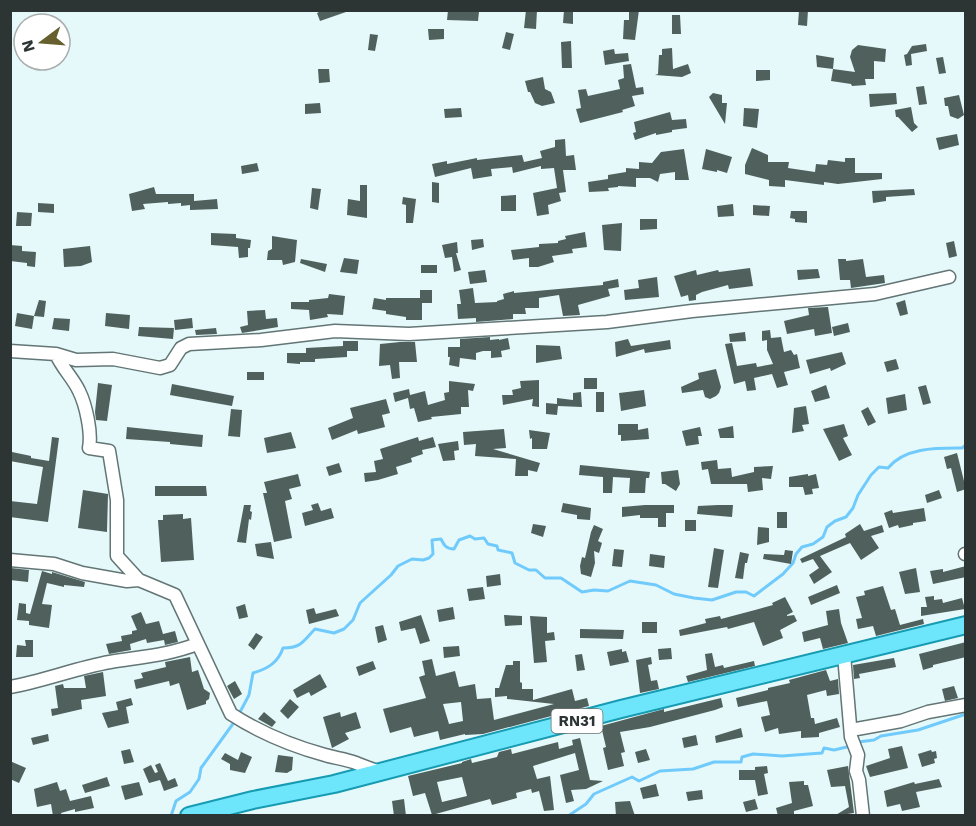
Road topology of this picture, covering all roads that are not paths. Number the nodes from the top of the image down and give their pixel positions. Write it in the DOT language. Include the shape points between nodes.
graph roads {
  1 [pos="948,277"];
  2 [pos="10,351"];
  3 [pos="56,354"];
  4 [pos="10,560"];
  5 [pos="139,580"];
  6 [pos="966,625"];
  7 [pos="197,644"];
  8 [pos="844,656"];
  9 [pos="10,687"];
  10 [pos="966,705"];
  11 [pos="851,730"];
  12 [pos="379,771"];
  13 [pos="189,816"];
  14 [pos="863,816"];
  1 -- 3 [label="street" via="875,294 607,322 409,334 335,331 189,344 181,348 170,365 160,368 113,359 76,360"];
  2 -- 3 [label="street"];
  3 -- 5 [label="street" via="80,393 91,436 90,448 109,451 117,500 117,556"];
  4 -- 5 [label="street"];
  5 -- 7 [label="street" via="177,596"];
  6 -- 8 [label="main road, RN31"];
  7 -- 9 [label="street"];
  7 -- 12 [label="street" via="231,714 284,741"];
  8 -- 11 [label="street"];
  8 -- 12 [label="main road, RN31"];
  10 -- 11 [label="street"];
  11 -- 14 [label="street" via="858,755 856,771"];
  12 -- 13 [label="main road, RN31"];
}
